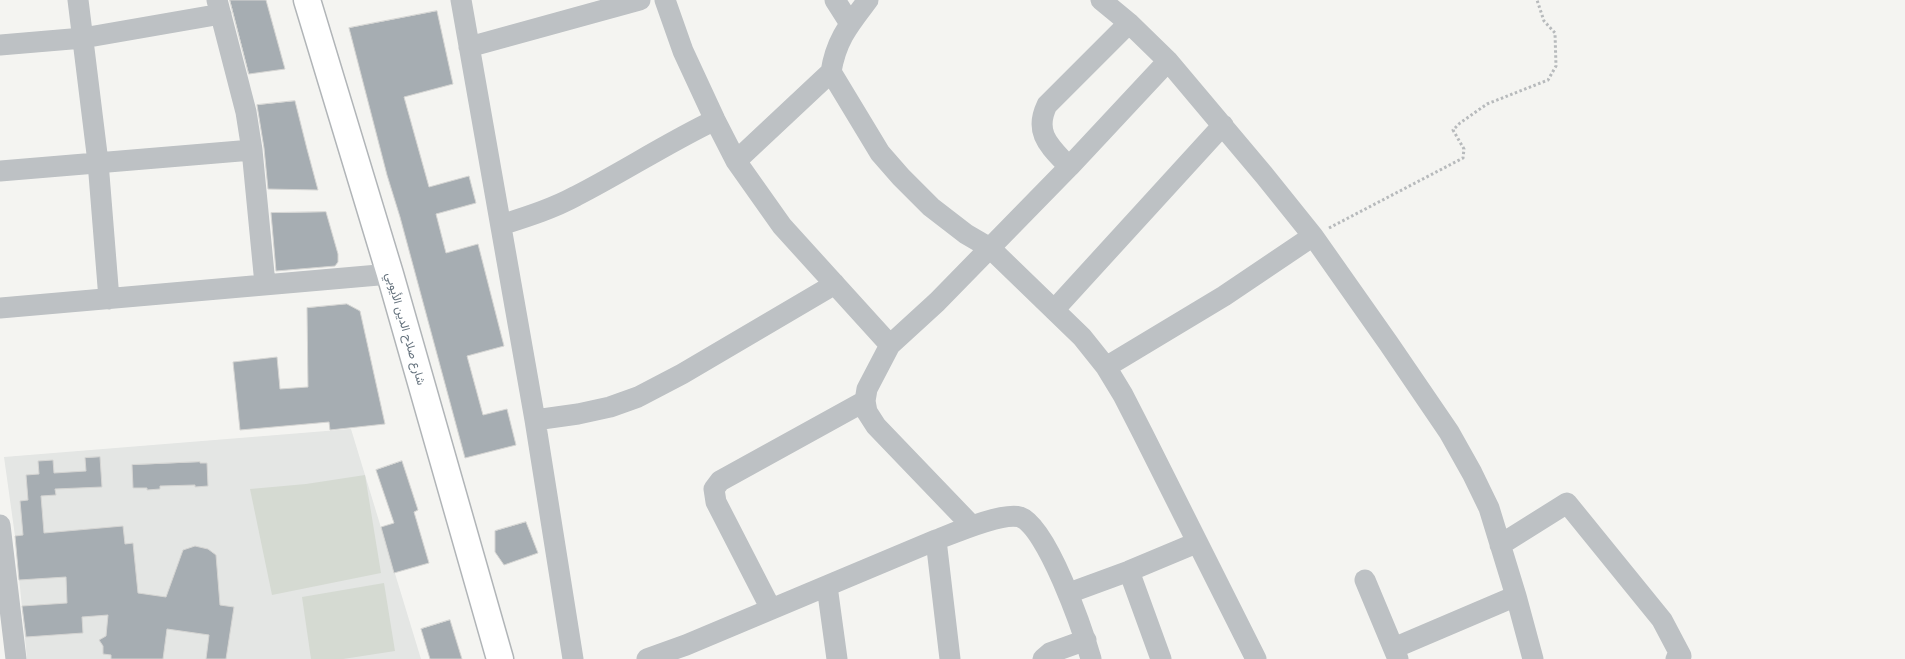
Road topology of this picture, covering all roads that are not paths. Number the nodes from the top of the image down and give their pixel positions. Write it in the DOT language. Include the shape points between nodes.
graph roads {
  1 [pos="78,0"];
  2 [pos="307,0"];
  3 [pos="461,0"];
  4 [pos="640,0"];
  5 [pos="665,0"];
  6 [pos="835,0"];
  7 [pos="868,0"];
  8 [pos="1101,0"];
  9 [pos="219,7"];
  10 [pos="850,22"];
  11 [pos="1129,23"];
  12 [pos="83,38"];
  13 [pos="0,45"];
  14 [pos="469,47"];
  15 [pos="1168,61"];
  16 [pos="831,72"];
  17 [pos="715,120"];
  18 [pos="1223,125"];
  19 [pos="252,150"];
  20 [pos="736,161"];
  21 [pos="98,162"];
  22 [pos="1069,167"];
  23 [pos="0,171"];
  24 [pos="501,226"];
  25 [pos="1313,236"];
  26 [pos="990,248"];
  27 [pos="390,274"];
  28 [pos="265,284"];
  29 [pos="835,284"];
  30 [pos="109,299"];
  31 [pos="0,308"];
  32 [pos="1054,310"];
  33 [pos="890,346"];
  34 [pos="1106,367"];
  35 [pos="865,401"];
  36 [pos="535,420"];
  37 [pos="0,525"];
  38 [pos="972,526"];
  39 [pos="936,540"];
  40 [pos="1196,543"];
  41 [pos="1500,544"];
  42 [pos="1129,571"];
  43 [pos="3,574"];
  44 [pos="1365,580"];
  45 [pos="828,586"];
  46 [pos="1069,594"];
  47 [pos="1516,596"];
  48 [pos="771,609"];
  49 [pos="10,647"];
  50 [pos="1088,649"];
  51 [pos="1396,654"];
  52 [pos="500,659"];
  53 [pos="573,659"];
  54 [pos="647,659"];
  55 [pos="837,659"];
  56 [pos="950,659"];
  57 [pos="1043,659"];
  58 [pos="1161,659"];
  59 [pos="1256,659"];
  60 [pos="1533,659"];
  61 [pos="1676,659"];
  1 -- 12 [label="street"];
  2 -- 27 [label="main road, شارع صلاح الدين الأيوبي"];
  3 -- 14 [label="street"];
  4 -- 14 [label="street"];
  5 -- 17 [label="street"];
  6 -- 10 [label="street"];
  7 -- 10 [label="street"];
  8 -- 11 [label="street"];
  9 -- 12 [label="street"];
  9 -- 19 [label="street" via="246,112"];
  10 -- 16 [label="street" via="834,54"];
  11 -- 15 [label="street"];
  11 -- 22 [label="street" via="1047,105 1042,115 1042,133"];
  12 -- 13 [label="street"];
  12 -- 21 [label="street"];
  14 -- 24 [label="street"];
  15 -- 18 [label="street"];
  15 -- 22 [label="street"];
  16 -- 20 [label="street"];
  16 -- 26 [label="street" via="880,153 901,177 931,207"];
  17 -- 20 [label="street"];
  17 -- 24 [label="street" via="574,197"];
  18 -- 25 [label="street"];
  18 -- 32 [label="street"];
  19 -- 21 [label="street"];
  19 -- 28 [label="street"];
  20 -- 29 [label="street" via="782,226"];
  21 -- 23 [label="street"];
  21 -- 30 [label="street"];
  22 -- 26 [label="street"];
  24 -- 36 [label="street"];
  25 -- 34 [label="street" via="1224,296"];
  25 -- 41 [label="street" via="1448,432 1472,473"];
  26 -- 32 [label="street"];
  26 -- 33 [label="street"];
  27 -- 28 [label="street"];
  27 -- 52 [label="main road, شارع صلاح الدين الأيوبي"];
  28 -- 30 [label="street"];
  29 -- 33 [label="street"];
  29 -- 36 [label="street" via="638,398 578,414"];
  30 -- 31 [label="street"];
  32 -- 34 [label="street"];
  33 -- 35 [label="street" via="867,389"];
  34 -- 40 [label="street" via="1124,395"];
  35 -- 38 [label="street" via="867,412 876,426"];
  35 -- 48 [label="street" via="720,481 714,489 716,502"];
  36 -- 53 [label="street"];
  37 -- 43 [label="street"];
  38 -- 39 [label="street"];
  38 -- 46 [label="street" via="1009,517 1020,517 1030,523"];
  39 -- 45 [label="street"];
  39 -- 56 [label="street"];
  40 -- 42 [label="street"];
  40 -- 59 [label="street"];
  41 -- 47 [label="street"];
  41 -- 61 [label="street" via="1567,503 1662,620 1681,656"];
  42 -- 46 [label="street"];
  42 -- 58 [label="street"];
  43 -- 49 [label="street"];
  44 -- 51 [label="street"];
  45 -- 48 [label="street"];
  45 -- 55 [label="street"];
  46 -- 50 [label="street"];
  47 -- 51 [label="street"];
  47 -- 60 [label="street"];
  48 -- 54 [label="street"];
  50 -- 57 [label="street" via="1050,653"];
}
